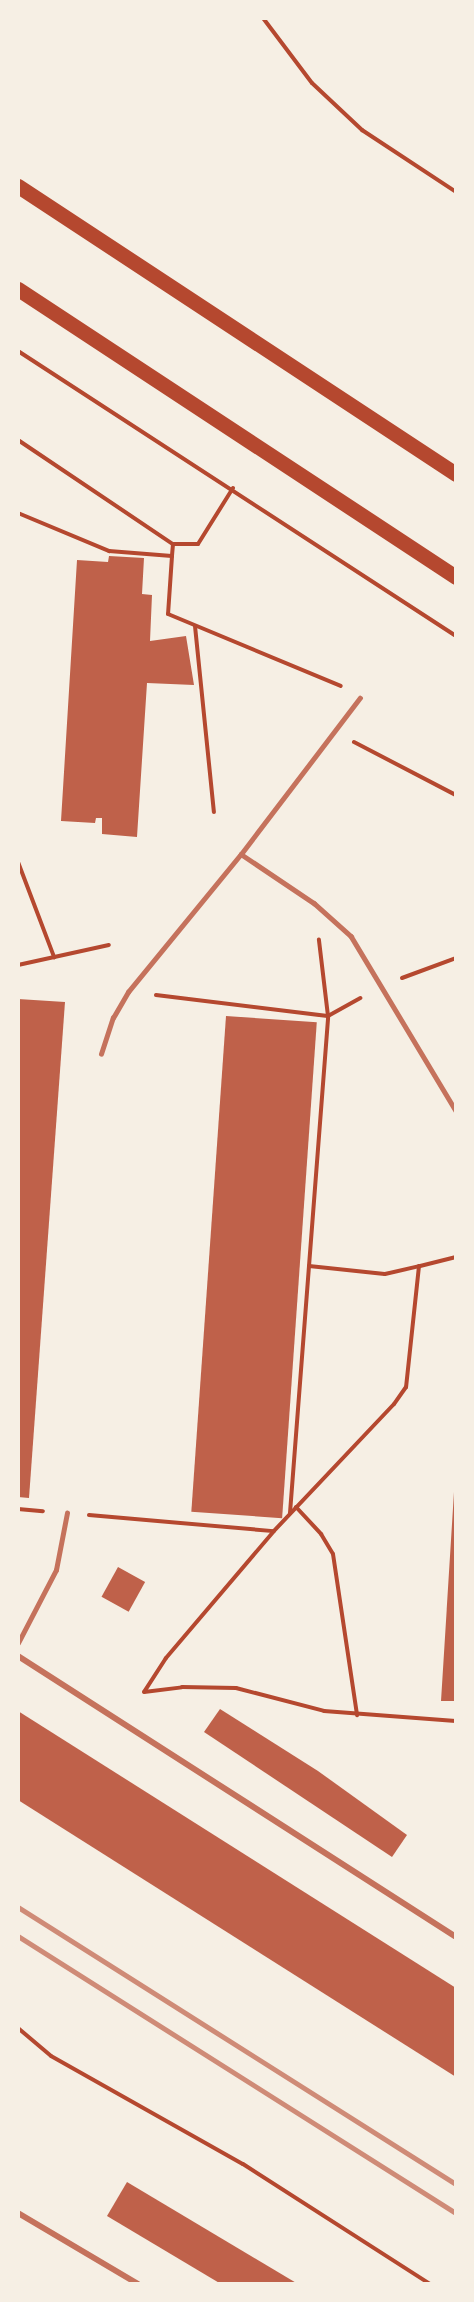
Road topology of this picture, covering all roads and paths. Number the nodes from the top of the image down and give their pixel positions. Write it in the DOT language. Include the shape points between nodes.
graph roads {
  1 [pos="263,18"];
  2 [pos="18,186"];
  3 [pos="456,192"];
  4 [pos="18,289"];
  5 [pos="18,351"];
  6 [pos="18,440"];
  7 [pos="456,474"];
  8 [pos="233,488"];
  9 [pos="18,513"];
  10 [pos="173,544"];
  11 [pos="172,556"];
  12 [pos="456,578"];
  13 [pos="195,626"];
  14 [pos="456,636"];
  15 [pos="360,698"];
  16 [pos="335,732"];
  17 [pos="456,795"];
  18 [pos="214,812"];
  19 [pos="241,854"];
  20 [pos="18,862"];
  21 [pos="314,903"];
  22 [pos="109,945"];
  23 [pos="54,957"];
  24 [pos="456,958"];
  25 [pos="18,965"];
  26 [pos="380,986"];
  27 [pos="128,992"];
  28 [pos="328,1016"];
  29 [pos="101,1054"];
  30 [pos="456,1111"];
  31 [pos="456,1257"];
  32 [pos="309,1266"];
  33 [pos="418,1266"];
  34 [pos="296,1507"];
  35 [pos="18,1509"];
  36 [pos="67,1513"];
  37 [pos="290,1514"];
  38 [pos="274,1531"];
  39 [pos="18,1643"];
  40 [pos="18,1656"];
  41 [pos="357,1715"];
  42 [pos="456,1721"];
  43 [pos="456,1937"];
  44 [pos="18,2028"];
  45 [pos="18,2212"];
  46 [pos="138,2284"];
  47 [pos="430,2284"];
  1 -- 3 [label="path" via="312,83 362,130"];
  2 -- 7 [label="main road"];
  4 -- 12 [label="main road"];
  5 -- 8 [label="path"];
  6 -- 10 [label="path"];
  8 -- 10 [label="path" via="198,544"];
  8 -- 14 [label="path"];
  9 -- 11 [label="path" via="109,551"];
  10 -- 11 [label="path"];
  11 -- 13 [label="path" via="168,614"];
  13 -- 15 [label="path" via="338,684"];
  13 -- 18 [label="path"];
  15 -- 16 [label="lane"];
  16 -- 17 [label="path"];
  16 -- 19 [label="lane"];
  19 -- 21 [label="lane"];
  19 -- 27 [label="lane"];
  20 -- 23 [label="path"];
  21 -- 26 [label="lane" via="351,936"];
  21 -- 28 [label="path"];
  22 -- 23 [label="path"];
  23 -- 25 [label="path"];
  24 -- 26 [label="path"];
  26 -- 28 [label="path"];
  26 -- 30 [label="lane"];
  27 -- 28 [label="path"];
  27 -- 29 [label="lane" via="113,1018"];
  28 -- 32 [label="path"];
  31 -- 33 [label="path"];
  32 -- 33 [label="path" via="385,1274"];
  32 -- 37 [label="path"];
  33 -- 34 [label="path" via="406,1387"];
  34 -- 37 [label="path"];
  34 -- 41 [label="path" via="333,1554"];
  35 -- 36 [label="path"];
  36 -- 38 [label="path"];
  36 -- 39 [label="lane" via="56,1570"];
  37 -- 38 [label="path"];
  38 -- 41 [label="path" via="166,1658 144,1692 182,1687 236,1688 289,1705"];
  40 -- 43 [label="street"];
  41 -- 42 [label="path"];
  44 -- 47 [label="path" via="51,2056 262,2176"];
  45 -- 46 [label="street"];
}
